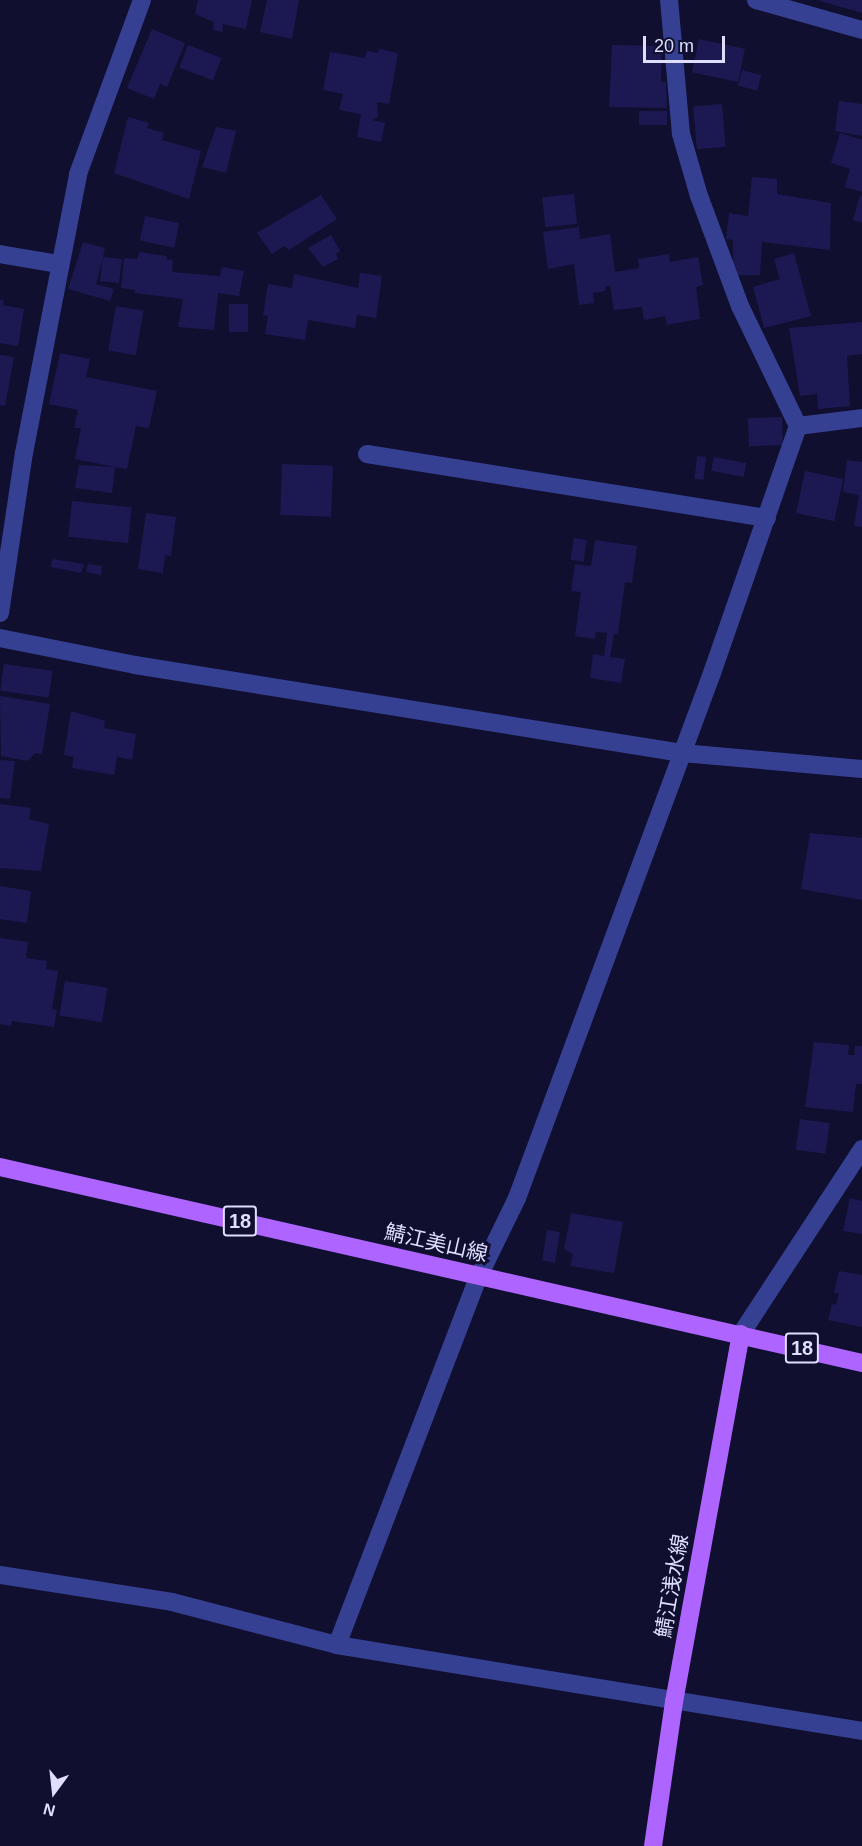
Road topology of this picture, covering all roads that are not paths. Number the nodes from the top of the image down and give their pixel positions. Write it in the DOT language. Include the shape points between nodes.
graph roads {
  1 [pos="142,0"];
  2 [pos="669,0"];
  3 [pos="756,0"];
  4 [pos="862,30"];
  5 [pos="0,254"];
  6 [pos="59,264"];
  7 [pos="862,418"];
  8 [pos="798,426"];
  9 [pos="367,454"];
  10 [pos="767,518"];
  11 [pos="0,613"];
  12 [pos="0,638"];
  13 [pos="682,753"];
  14 [pos="862,769"];
  15 [pos="862,1149"];
  16 [pos="0,1167"];
  17 [pos="479,1276"];
  18 [pos="741,1334"];
  19 [pos="862,1362"];
  20 [pos="0,1575"];
  21 [pos="337,1645"];
  22 [pos="674,1702"];
  23 [pos="862,1731"];
  24 [pos="653,1846"];
  1 -- 6 [label="street" via="78,174"];
  2 -- 8 [label="street" via="681,134 699,196 740,306"];
  3 -- 4 [label="street"];
  5 -- 6 [label="street"];
  6 -- 11 [label="street" via="24,453"];
  7 -- 8 [label="street"];
  8 -- 10 [label="street"];
  9 -- 10 [label="street"];
  10 -- 13 [label="street"];
  12 -- 13 [label="street" via="135,665"];
  13 -- 14 [label="street"];
  13 -- 17 [label="street" via="517,1198"];
  15 -- 18 [label="street"];
  16 -- 17 [label="main road, 鯖江美山線 / 18"];
  17 -- 18 [label="main road, 鯖江美山線 / 18"];
  17 -- 21 [label="street"];
  18 -- 19 [label="main road, 鯖江美山線 / 18"];
  18 -- 22 [label="main road, 鯖江浅水線"];
  20 -- 21 [label="street" via="172,1602"];
  21 -- 22 [label="street"];
  22 -- 23 [label="street"];
  22 -- 24 [label="main road, 鯖江浅水線"];
}
